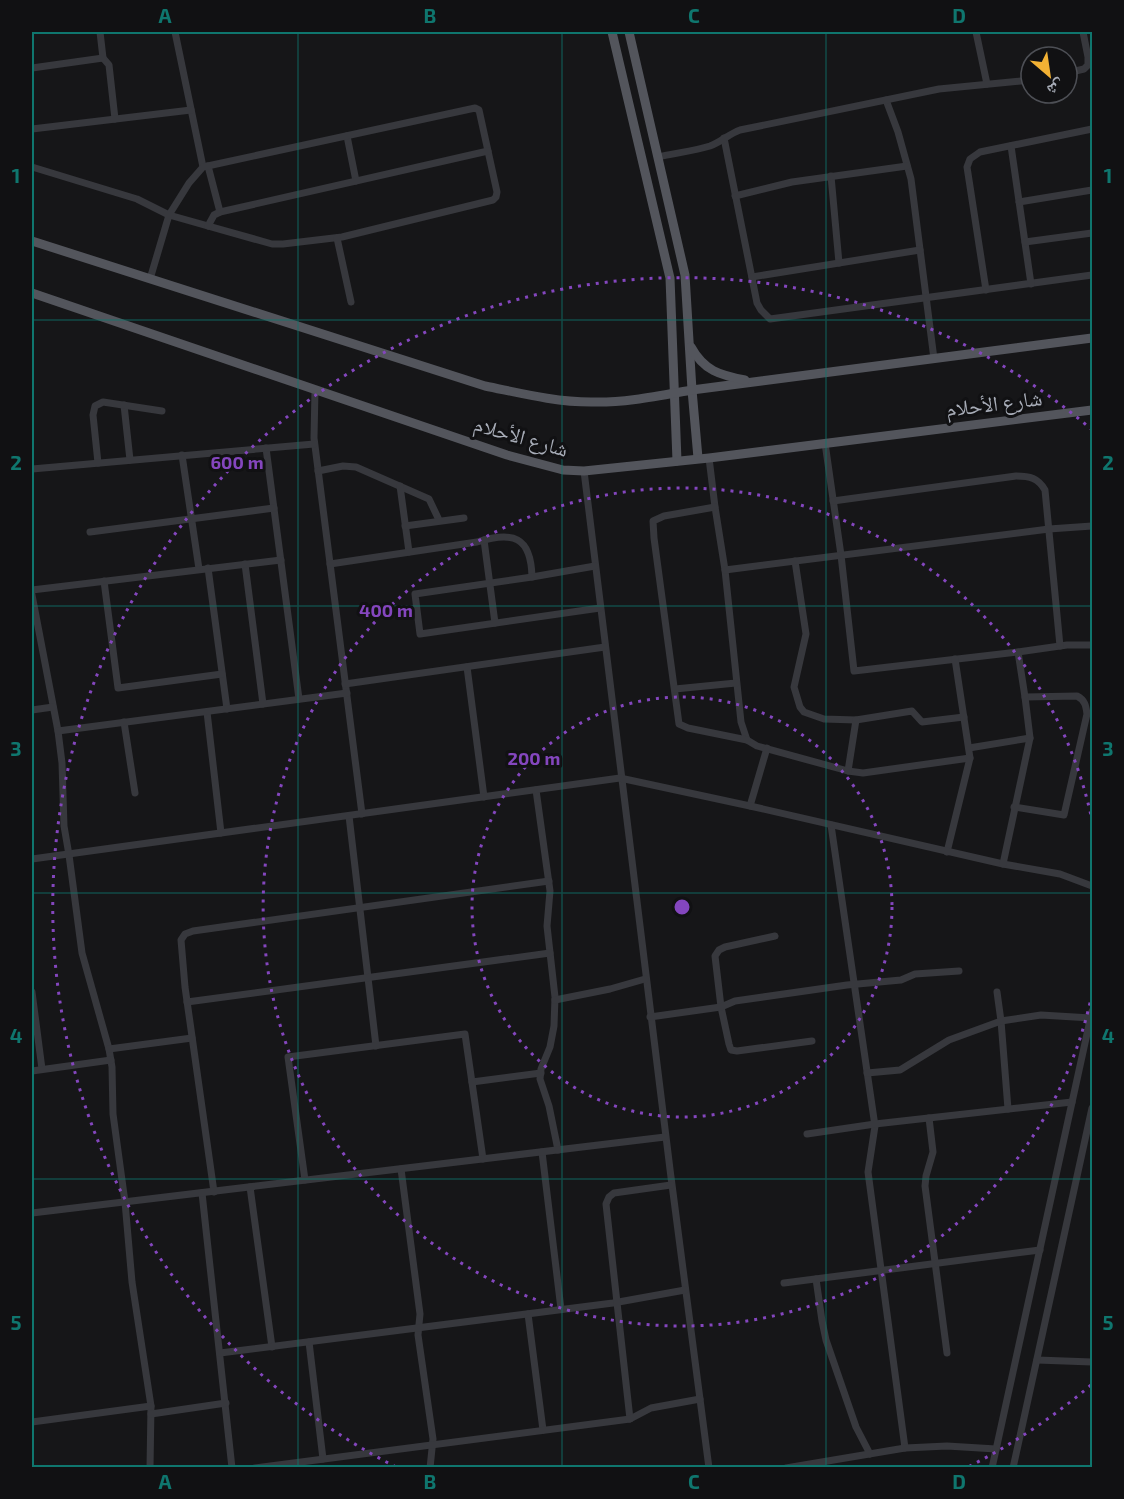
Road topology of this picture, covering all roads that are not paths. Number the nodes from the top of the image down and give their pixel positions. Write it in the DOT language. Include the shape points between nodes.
graph roads {
  1 [pos="100,32"];
  2 [pos="174,32"];
  3 [pos="612,32"];
  4 [pos="629,32"];
  5 [pos="976,32"];
  6 [pos="1083,32"];
  7 [pos="103,58"];
  8 [pos="32,68"];
  9 [pos="1079,70"];
  10 [pos="1019,81"];
  11 [pos="987,84"];
  12 [pos="886,100"];
  13 [pos="191,110"];
  14 [pos="115,119"];
  15 [pos="32,129"];
  16 [pos="1092,129"];
  17 [pos="347,136"];
  18 [pos="724,138"];
  19 [pos="1011,146"];
  20 [pos="488,151"];
  21 [pos="658,157"];
  22 [pos="206,166"];
  23 [pos="907,166"];
  24 [pos="32,167"];
  25 [pos="831,176"];
  26 [pos="356,181"];
  27 [pos="1092,190"];
  28 [pos="735,196"];
  29 [pos="1019,202"];
  30 [pos="220,212"];
  31 [pos="670,214"];
  32 [pos="170,215"];
  33 [pos="656,217"];
  34 [pos="208,226"];
  35 [pos="1092,233"];
  36 [pos="337,238"];
  37 [pos="32,241"];
  38 [pos="1025,242"];
  39 [pos="920,250"];
  40 [pos="839,263"];
  41 [pos="1092,275"];
  42 [pos="752,277"];
  43 [pos="150,279"];
  44 [pos="1031,284"];
  45 [pos="986,290"];
  46 [pos="32,293"];
  47 [pos="926,298"];
  48 [pos="351,302"];
  49 [pos="1092,338"];
  50 [pos="689,343"];
  51 [pos="934,359"];
  52 [pos="754,382"];
  53 [pos="315,390"];
  54 [pos="692,390"];
  55 [pos="675,393"];
  56 [pos="124,405"];
  57 [pos="1092,410"];
  58 [pos="162,411"];
  59 [pos="825,443"];
  60 [pos="314,444"];
  61 [pos="266,448"];
  62 [pos="182,455"];
  63 [pos="709,458"];
  64 [pos="698,459"];
  65 [pos="129,460"];
  66 [pos="677,461"];
  67 [pos="98,463"];
  68 [pos="32,469"];
  69 [pos="318,471"];
  70 [pos="584,471"];
  71 [pos="400,486"];
  72 [pos="833,501"];
  73 [pos="715,507"];
  74 [pos="274,508"];
  75 [pos="464,518"];
  76 [pos="191,519"];
  77 [pos="439,520"];
  78 [pos="405,526"];
  79 [pos="1092,526"];
  80 [pos="1049,529"];
  81 [pos="90,532"];
  82 [pos="484,540"];
  83 [pos="409,552"];
  84 [pos="841,555"];
  85 [pos="281,560"];
  86 [pos="795,561"];
  87 [pos="245,564"];
  88 [pos="330,564"];
  89 [pos="595,566"];
  90 [pos="208,568"];
  91 [pos="199,569"];
  92 [pos="725,570"];
  93 [pos="532,578"];
  94 [pos="104,581"];
  95 [pos="490,583"];
  96 [pos="32,590"];
  97 [pos="32,595"];
  98 [pos="600,608"];
  99 [pos="495,623"];
  100 [pos="1092,645"];
  101 [pos="1060,646"];
  102 [pos="605,647"];
  103 [pos="1018,652"];
  104 [pos="956,658"];
  105 [pos="467,667"];
  106 [pos="222,674"];
  107 [pos="736,683"];
  108 [pos="345,684"];
  109 [pos="675,689"];
  110 [pos="347,693"];
  111 [pos="1025,697"];
  112 [pos="299,699"];
  113 [pos="263,704"];
  114 [pos="53,707"];
  115 [pos="227,709"];
  116 [pos="32,710"];
  117 [pos="207,712"];
  118 [pos="964,717"];
  119 [pos="856,720"];
  120 [pos="124,723"];
  121 [pos="58,731"];
  122 [pos="1030,738"];
  123 [pos="747,740"];
  124 [pos="767,748"];
  125 [pos="969,748"];
  126 [pos="970,758"];
  127 [pos="848,771"];
  128 [pos="620,778"];
  129 [pos="537,790"];
  130 [pos="135,794"];
  131 [pos="484,797"];
  132 [pos="750,806"];
  133 [pos="1014,807"];
  134 [pos="362,814"];
  135 [pos="349,816"];
  136 [pos="831,825"];
  137 [pos="221,833"];
  138 [pos="947,852"];
  139 [pos="69,855"];
  140 [pos="32,860"];
  141 [pos="1003,864"];
  142 [pos="549,881"];
  143 [pos="1092,886"];
  144 [pos="360,908"];
  145 [pos="775,936"];
  146 [pos="550,953"];
  147 [pos="959,971"];
  148 [pos="368,977"];
  149 [pos="645,979"];
  150 [pos="854,985"];
  151 [pos="32,992"];
  152 [pos="997,992"];
  153 [pos="555,1000"];
  154 [pos="187,1002"];
  155 [pos="721,1007"];
  156 [pos="1092,1014"];
  157 [pos="650,1017"];
  158 [pos="1001,1021"];
  159 [pos="34,1024"];
  160 [pos="192,1038"];
  161 [pos="812,1041"];
  162 [pos="376,1046"];
  163 [pos="109,1049"];
  164 [pos="111,1060"];
  165 [pos="42,1069"];
  166 [pos="32,1071"];
  167 [pos="541,1073"];
  168 [pos="867,1073"];
  169 [pos="472,1082"];
  170 [pos="1072,1102"];
  171 [pos="1092,1108"];
  172 [pos="1008,1109"];
  173 [pos="929,1118"];
  174 [pos="874,1124"];
  175 [pos="807,1134"];
  176 [pos="665,1137"];
  177 [pos="558,1150"];
  178 [pos="542,1152"];
  179 [pos="483,1159"];
  180 [pos="401,1169"];
  181 [pos="305,1180"];
  182 [pos="671,1185"];
  183 [pos="250,1187"];
  184 [pos="214,1192"];
  185 [pos="202,1193"];
  186 [pos="125,1202"];
  187 [pos="32,1213"];
  188 [pos="1040,1250"];
  189 [pos="935,1264"];
  190 [pos="881,1271"];
  191 [pos="816,1279"];
  192 [pos="784,1284"];
  193 [pos="685,1290"];
  194 [pos="617,1302"];
  195 [pos="561,1310"];
  196 [pos="528,1314"];
  197 [pos="419,1328"];
  198 [pos="309,1342"];
  199 [pos="272,1347"];
  200 [pos="220,1353"];
  201 [pos="947,1353"];
  202 [pos="1037,1360"];
  203 [pos="1092,1362"];
  204 [pos="700,1399"];
  205 [pos="226,1403"];
  206 [pos="151,1406"];
  207 [pos="151,1414"];
  208 [pos="630,1419"];
  209 [pos="32,1422"];
  210 [pos="543,1431"];
  211 [pos="433,1445"];
  212 [pos="905,1448"];
  213 [pos="996,1449"];
  214 [pos="870,1454"];
  215 [pos="322,1459"];
  216 [pos="150,1467"];
  217 [pos="232,1467"];
  218 [pos="255,1467"];
  219 [pos="430,1467"];
  220 [pos="709,1467"];
  221 [pos="786,1467"];
  222 [pos="992,1467"];
  223 [pos="1013,1467"];
  1 -- 7 [label="street"];
  2 -- 13 [label="street"];
  3 -- 33 [label="main road"];
  4 -- 21 [label="main road"];
  5 -- 11 [label="street"];
  6 -- 9 [label="street" via="1089,57 1088,65"];
  7 -- 8 [label="street"];
  7 -- 14 [label="street" via="109,65"];
  10 -- 11 [label="street"];
  11 -- 12 [label="street"];
  12 -- 18 [label="street" via="740,130"];
  12 -- 23 [label="street"];
  13 -- 14 [label="street"];
  13 -- 22 [label="street"];
  14 -- 15 [label="street"];
  16 -- 19 [label="street"];
  17 -- 20 [label="street" via="475,108 480,110"];
  17 -- 22 [label="street"];
  17 -- 26 [label="street"];
  18 -- 21 [label="street" via="710,146"];
  18 -- 28 [label="street"];
  19 -- 29 [label="street"];
  19 -- 45 [label="street" via="980,153 970,159 967,167"];
  20 -- 26 [label="street"];
  20 -- 36 [label="street" via="497,192 493,200"];
  21 -- 31 [label="main road"];
  22 -- 30 [label="street"];
  22 -- 32 [label="street" via="189,183"];
  23 -- 25 [label="street"];
  23 -- 39 [label="street"];
  24 -- 32 [label="street" via="137,199"];
  25 -- 28 [label="street"];
  25 -- 40 [label="street"];
  26 -- 30 [label="street"];
  27 -- 29 [label="street"];
  28 -- 42 [label="street"];
  29 -- 38 [label="street"];
  30 -- 34 [label="street"];
  31 -- 33 [label="main road"];
  31 -- 50 [label="main road" via="685,274"];
  32 -- 34 [label="street"];
  32 -- 43 [label="street"];
  33 -- 55 [label="main road" via="670,278"];
  34 -- 36 [label="street" via="272,244"];
  35 -- 38 [label="street"];
  36 -- 48 [label="street"];
  37 -- 43 [label="main road, شارع الأحلام"];
  38 -- 44 [label="street"];
  39 -- 40 [label="street"];
  39 -- 47 [label="street"];
  40 -- 42 [label="street"];
  41 -- 44 [label="street"];
  42 -- 47 [label="street" via="757,303 770,319"];
  43 -- 55 [label="main road, شارع الأحلام" via="486,386 552,400 591,402"];
  44 -- 45 [label="street"];
  45 -- 47 [label="street"];
  46 -- 53 [label="main road, شارع الأحلام"];
  47 -- 51 [label="street"];
  49 -- 51 [label="main road, شارع الأحلام"];
  50 -- 52 [label="main road" via="712,371"];
  50 -- 54 [label="main road"];
  51 -- 52 [label="main road, شارع الأحلام"];
  52 -- 54 [label="main road, شارع الأحلام"];
  53 -- 60 [label="street"];
  53 -- 70 [label="main road, شارع الأحلام" via="507,455 563,470"];
  54 -- 55 [label="main road, شارع الأحلام"];
  54 -- 64 [label="main road"];
  55 -- 66 [label="main road"];
  56 -- 58 [label="street"];
  56 -- 65 [label="street"];
  56 -- 67 [label="street" via="103,402 95,406"];
  57 -- 59 [label="main road, شارع الأحلام"];
  59 -- 63 [label="main road, شارع الأحلام"];
  59 -- 72 [label="street"];
  60 -- 61 [label="street"];
  60 -- 69 [label="street"];
  61 -- 62 [label="street"];
  61 -- 74 [label="street"];
  62 -- 65 [label="street"];
  62 -- 76 [label="street"];
  63 -- 64 [label="main road, شارع الأحلام"];
  63 -- 73 [label="street"];
  64 -- 66 [label="main road, شارع الأحلام"];
  65 -- 67 [label="street"];
  66 -- 70 [label="main road, شارع الأحلام"];
  67 -- 68 [label="street"];
  69 -- 71 [label="street" via="356,467"];
  69 -- 88 [label="street"];
  70 -- 89 [label="street"];
  71 -- 77 [label="street" via="429,499"];
  71 -- 78 [label="street"];
  72 -- 80 [label="street" via="1025,476 1035,478 1045,490"];
  72 -- 84 [label="street"];
  73 -- 92 [label="street"];
  73 -- 109 [label="street" via="653,521"];
  74 -- 76 [label="street"];
  74 -- 85 [label="street"];
  75 -- 77 [label="street"];
  76 -- 81 [label="street"];
  76 -- 91 [label="street"];
  77 -- 78 [label="street"];
  78 -- 83 [label="street"];
  79 -- 80 [label="street"];
  80 -- 84 [label="street"];
  80 -- 101 [label="street"];
  82 -- 83 [label="street"];
  82 -- 93 [label="street" via="507,537 520,541 531,562"];
  82 -- 95 [label="street"];
  83 -- 88 [label="street"];
  84 -- 86 [label="street"];
  84 -- 104 [label="street" via="854,671"];
  85 -- 87 [label="street"];
  85 -- 112 [label="street"];
  86 -- 92 [label="street"];
  86 -- 119 [label="street" via="806,634 794,687 800,708 824,719"];
  87 -- 90 [label="street"];
  87 -- 113 [label="street"];
  88 -- 108 [label="street"];
  89 -- 93 [label="street"];
  89 -- 98 [label="street"];
  90 -- 91 [label="street"];
  90 -- 106 [label="street"];
  91 -- 94 [label="street"];
  92 -- 107 [label="street"];
  93 -- 95 [label="street"];
  94 -- 96 [label="street"];
  94 -- 106 [label="street" via="118,688"];
  95 -- 99 [label="street"];
  95 -- 99 [label="street" via="415,594 420,634"];
  97 -- 114 [label="street"];
  98 -- 99 [label="street"];
  98 -- 102 [label="street"];
  100 -- 101 [label="street"];
  101 -- 103 [label="street"];
  102 -- 105 [label="street"];
  102 -- 128 [label="street"];
  103 -- 104 [label="street"];
  103 -- 111 [label="street"];
  104 -- 118 [label="street"];
  105 -- 108 [label="street"];
  105 -- 131 [label="street"];
  106 -- 115 [label="street"];
  107 -- 109 [label="street"];
  107 -- 123 [label="street"];
  108 -- 110 [label="street"];
  109 -- 123 [label="street" via="680,724"];
  110 -- 112 [label="street"];
  110 -- 134 [label="street"];
  111 -- 122 [label="street"];
  111 -- 133 [label="street" via="1077,696 1086,705 1087,714 1064,814"];
  112 -- 113 [label="street"];
  113 -- 115 [label="street"];
  114 -- 116 [label="street"];
  114 -- 121 [label="street"];
  115 -- 117 [label="street"];
  117 -- 120 [label="street"];
  117 -- 137 [label="street"];
  118 -- 119 [label="street" via="922,722 912,711"];
  118 -- 125 [label="street"];
  119 -- 127 [label="street"];
  120 -- 121 [label="street"];
  120 -- 130 [label="street"];
  121 -- 139 [label="street"];
  122 -- 125 [label="street"];
  122 -- 133 [label="street"];
  123 -- 124 [label="street"];
  124 -- 127 [label="street"];
  124 -- 132 [label="street"];
  125 -- 126 [label="street"];
  126 -- 127 [label="street" via="863,773"];
  126 -- 138 [label="street"];
  128 -- 129 [label="street"];
  128 -- 132 [label="street"];
  128 -- 149 [label="street"];
  129 -- 131 [label="street"];
  129 -- 142 [label="street"];
  131 -- 134 [label="street"];
  132 -- 136 [label="street"];
  133 -- 141 [label="street"];
  134 -- 135 [label="street"];
  135 -- 137 [label="street"];
  135 -- 144 [label="street"];
  136 -- 138 [label="street"];
  136 -- 150 [label="street"];
  137 -- 139 [label="street"];
  138 -- 141 [label="street"];
  139 -- 140 [label="street"];
  139 -- 163 [label="street" via="82,953"];
  141 -- 143 [label="street" via="1060,874"];
  142 -- 144 [label="street"];
  142 -- 146 [label="street"];
  144 -- 148 [label="street"];
  144 -- 154 [label="street" via="185,934 181,940"];
  145 -- 155 [label="street" via="719,950 715,956"];
  146 -- 148 [label="street"];
  146 -- 153 [label="street"];
  147 -- 150 [label="street"];
  148 -- 154 [label="street"];
  148 -- 162 [label="street"];
  149 -- 153 [label="street"];
  149 -- 157 [label="street"];
  150 -- 155 [label="street" via="735,1001"];
  150 -- 168 [label="street"];
  151 -- 159 [label="street"];
  152 -- 158 [label="street"];
  153 -- 167 [label="street" via="550,1047"];
  154 -- 160 [label="street"];
  155 -- 157 [label="street"];
  155 -- 161 [label="street" via="731,1050"];
  156 -- 158 [label="street"];
  156 -- 170 [label="street"];
  157 -- 176 [label="street"];
  158 -- 168 [label="street" via="949,1040 900,1070"];
  158 -- 172 [label="street"];
  159 -- 165 [label="street"];
  160 -- 163 [label="street"];
  160 -- 184 [label="street"];
  162 -- 169 [label="street" via="465,1034"];
  162 -- 181 [label="street" via="288,1057"];
  163 -- 164 [label="street"];
  164 -- 165 [label="street"];
  164 -- 186 [label="street" via="113,1114"];
  165 -- 166 [label="street"];
  167 -- 169 [label="street"];
  167 -- 177 [label="street"];
  168 -- 174 [label="street"];
  169 -- 179 [label="street"];
  170 -- 172 [label="street"];
  170 -- 188 [label="street"];
  171 -- 202 [label="street"];
  172 -- 173 [label="street"];
  173 -- 174 [label="street"];
  173 -- 189 [label="street" via="933,1152 925,1186"];
  174 -- 175 [label="street"];
  174 -- 190 [label="street" via="868,1172"];
  176 -- 177 [label="street"];
  176 -- 182 [label="street"];
  177 -- 178 [label="street"];
  178 -- 179 [label="street"];
  178 -- 195 [label="street"];
  179 -- 180 [label="street"];
  180 -- 181 [label="street"];
  180 -- 197 [label="street"];
  181 -- 183 [label="street"];
  182 -- 193 [label="street"];
  182 -- 194 [label="street" via="609,1197 606,1204"];
  183 -- 184 [label="street"];
  183 -- 199 [label="street"];
  184 -- 185 [label="street"];
  185 -- 186 [label="street"];
  185 -- 200 [label="street"];
  186 -- 187 [label="street"];
  186 -- 206 [label="street" via="132,1282"];
  188 -- 189 [label="street"];
  188 -- 213 [label="street"];
  189 -- 190 [label="street"];
  189 -- 201 [label="street"];
  190 -- 191 [label="street"];
  190 -- 212 [label="street"];
  191 -- 192 [label="street"];
  191 -- 214 [label="street" via="826,1340 856,1427"];
  193 -- 194 [label="street"];
  193 -- 204 [label="street"];
  194 -- 195 [label="street"];
  194 -- 208 [label="street"];
  195 -- 196 [label="street"];
  196 -- 197 [label="street"];
  196 -- 210 [label="street"];
  197 -- 198 [label="street"];
  197 -- 211 [label="street"];
  198 -- 199 [label="street"];
  198 -- 215 [label="street"];
  199 -- 200 [label="street"];
  200 -- 205 [label="street"];
  202 -- 203 [label="street"];
  202 -- 223 [label="street"];
  204 -- 208 [label="street" via="651,1408"];
  204 -- 220 [label="street"];
  205 -- 207 [label="street"];
  205 -- 217 [label="street"];
  206 -- 207 [label="street"];
  206 -- 209 [label="street"];
  207 -- 216 [label="street"];
  208 -- 210 [label="street"];
  210 -- 211 [label="street"];
  211 -- 215 [label="street"];
  211 -- 219 [label="street"];
  212 -- 213 [label="street"];
  212 -- 214 [label="street"];
  213 -- 222 [label="street"];
  214 -- 221 [label="street"];
  215 -- 218 [label="street"];
}
